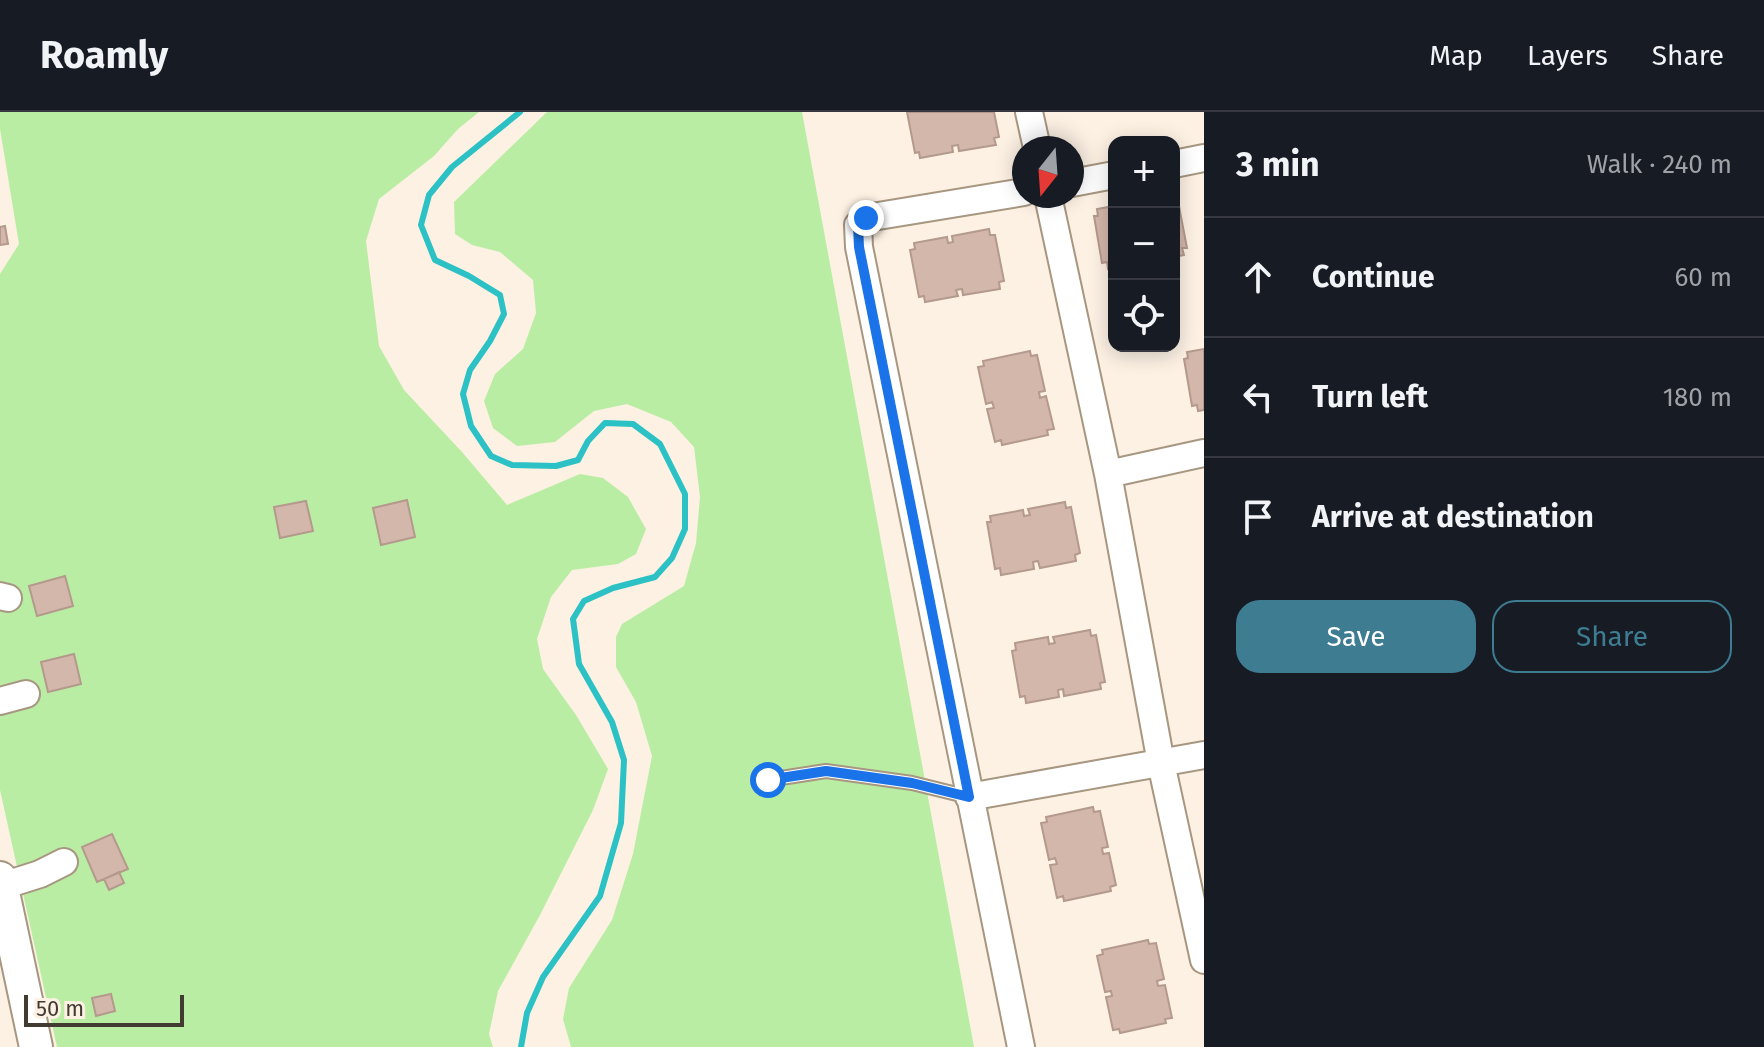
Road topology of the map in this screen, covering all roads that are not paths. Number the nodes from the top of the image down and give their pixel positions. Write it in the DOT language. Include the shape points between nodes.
graph roads {
  1 [pos="1029,112"];
  2 [pos="1034,136"];
  3 [pos="1204,158"];
  4 [pos="1180,163"];
  5 [pos="1108,176"];
  6 [pos="1084,181"];
  7 [pos="1012,194"];
  8 [pos="1051,208"];
  9 [pos="1204,453"];
  10 [pos="1108,474"];
  11 [pos="26,694"];
  12 [pos="0,701"];
  13 [pos="1204,755"];
  14 [pos="1161,763"];
  15 [pos="768,780"];
  16 [pos="969,797"];
  17 [pos="64,862"];
  18 [pos="1,882"];
  19 [pos="1204,960"];
  20 [pos="36,1047"];
  21 [pos="1021,1047"];
  1 -- 2 [label="street"];
  3 -- 4 [label="street"];
  5 -- 6 [label="street"];
  7 -- 16 [label="street" via="866,218 858,225"];
  8 -- 10 [label="street"];
  9 -- 10 [label="street"];
  10 -- 14 [label="street"];
  11 -- 12 [label="street"];
  13 -- 14 [label="street"];
  14 -- 16 [label="street"];
  14 -- 19 [label="street"];
  15 -- 16 [label="lane" via="826,771"];
  16 -- 21 [label="street"];
  17 -- 18 [label="street" via="40,874"];
  18 -- 20 [label="street"];
}
